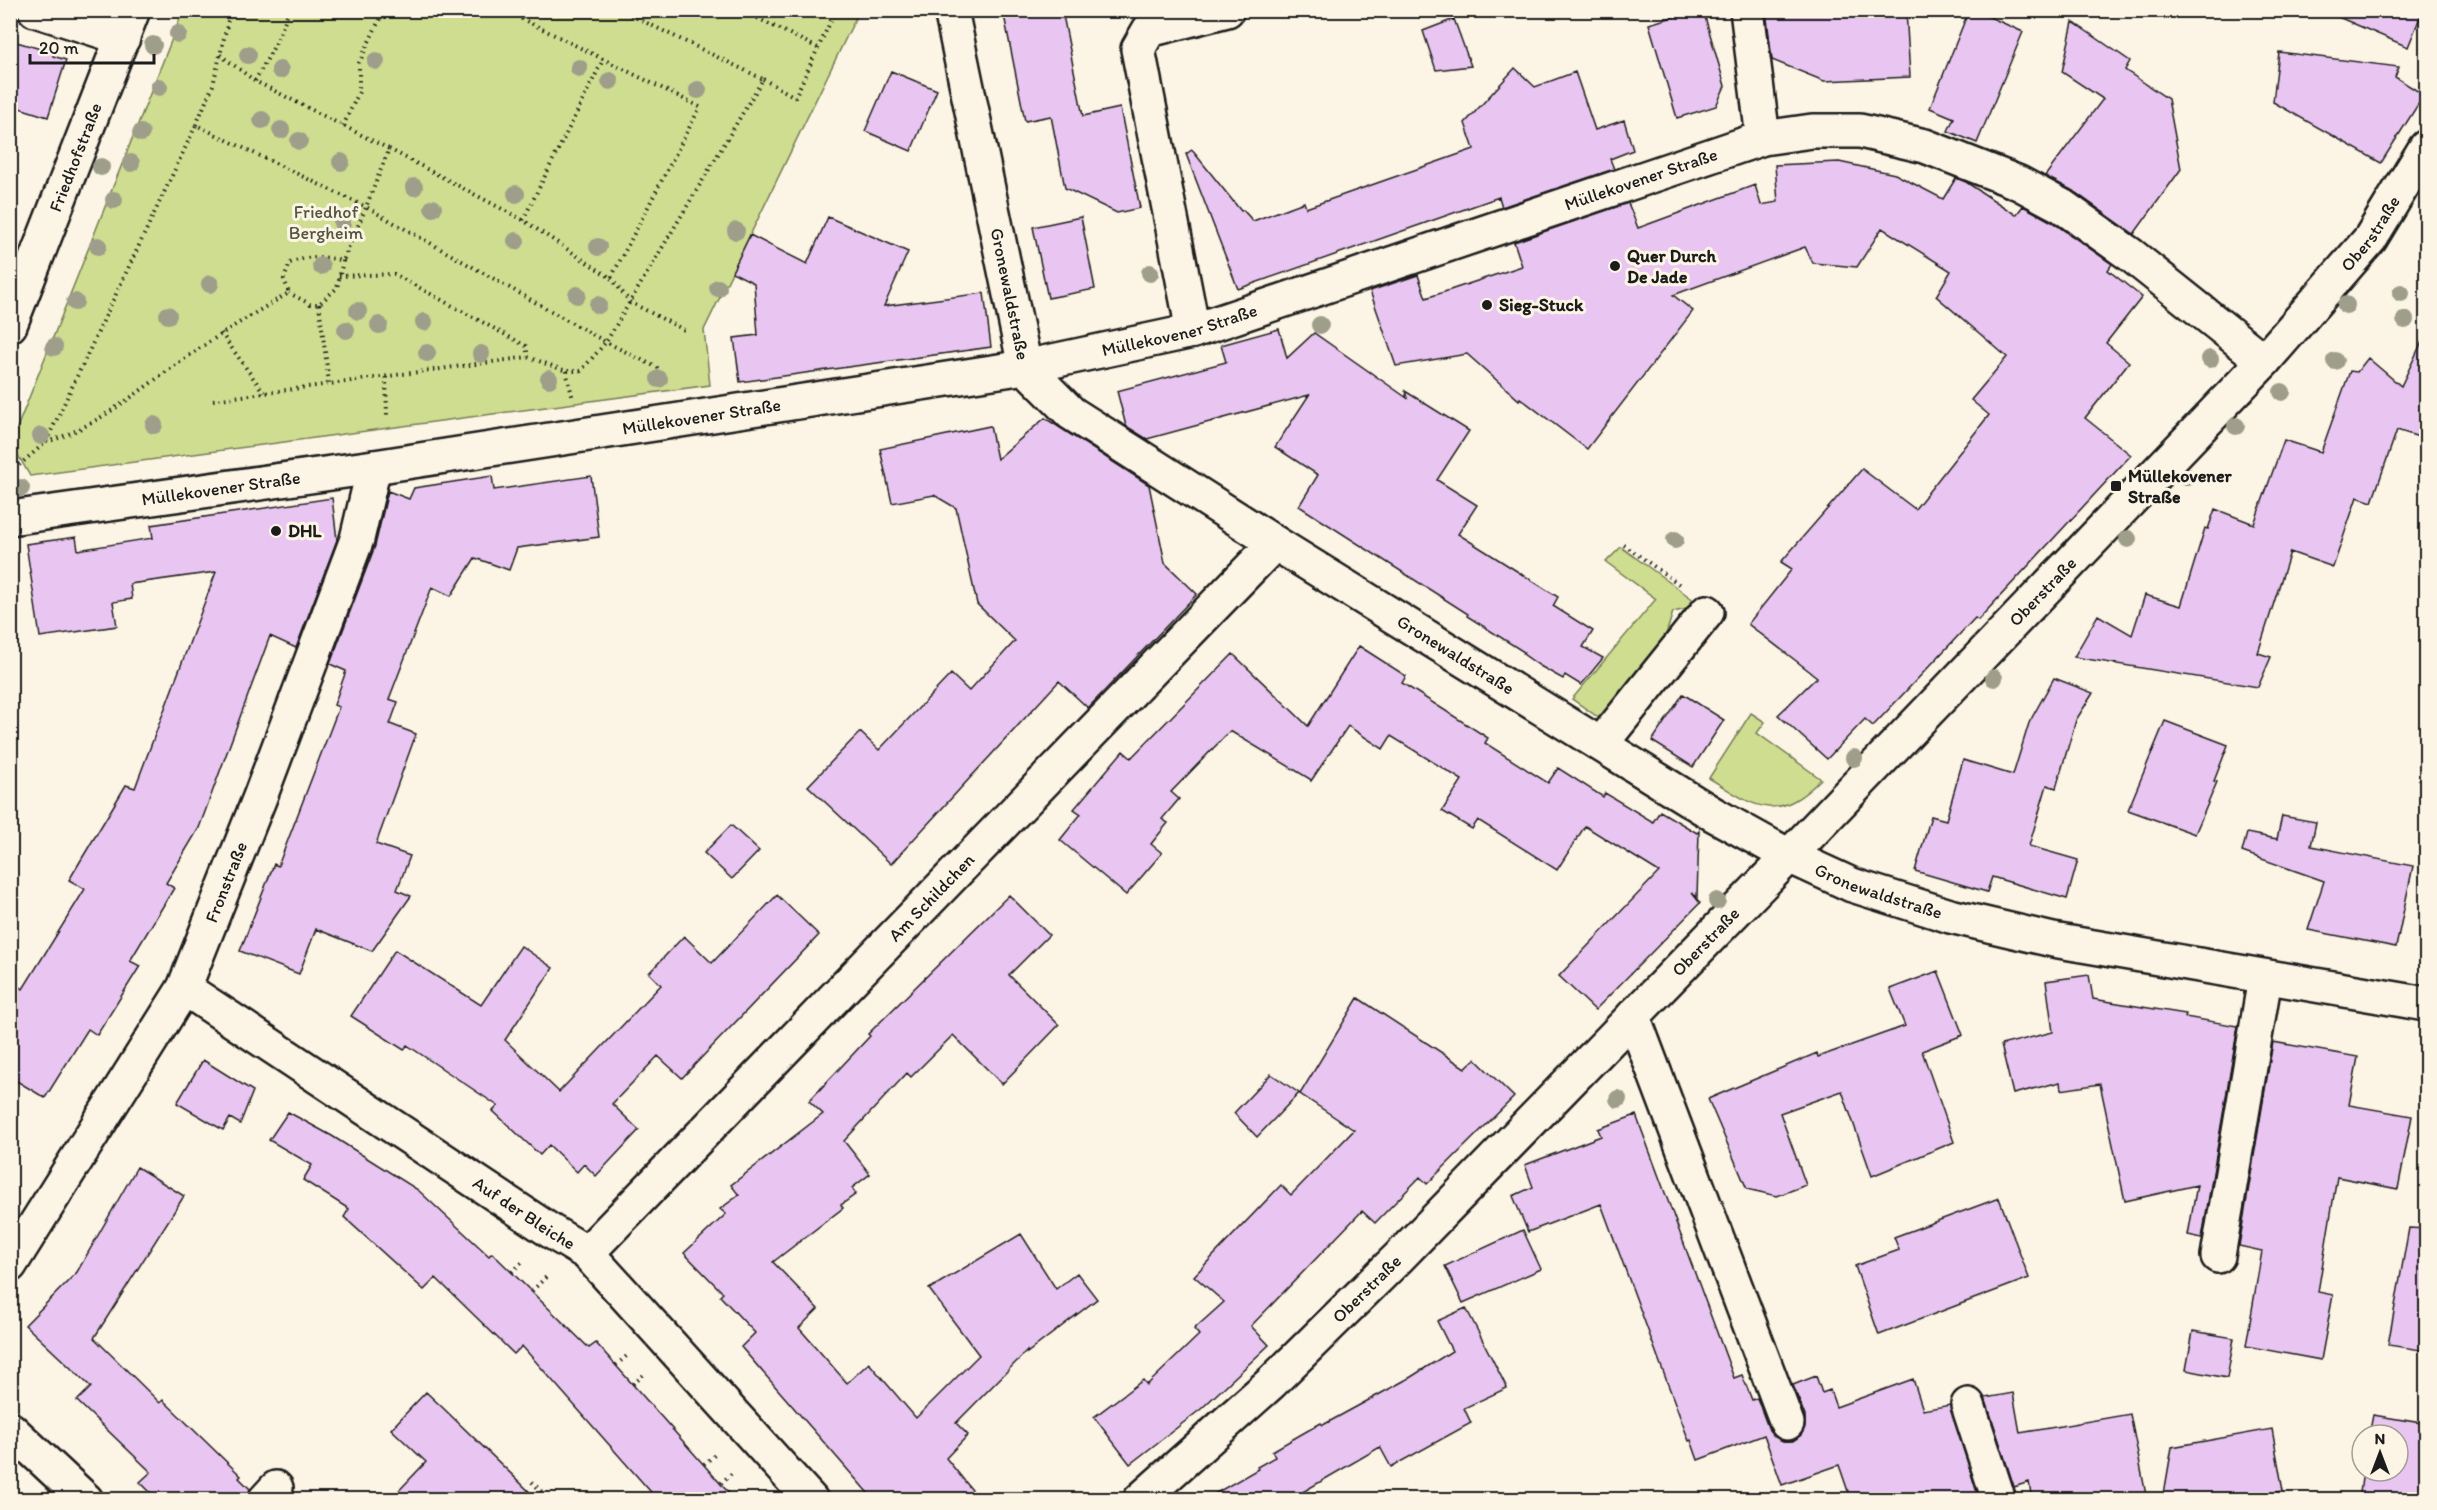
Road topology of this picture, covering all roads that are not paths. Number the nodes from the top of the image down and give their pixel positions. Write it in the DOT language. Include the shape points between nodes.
graph roads {
  1 [pos="35,10"];
  2 [pos="951,10"];
  3 [pos="1227,10"];
  4 [pos="1747,10"];
  5 [pos="128,24"];
  6 [pos="1763,138"];
  7 [pos="2427,147"];
  8 [pos="13,311"];
  9 [pos="1193,331"];
  10 [pos="2264,361"];
  11 [pos="1025,367"];
  12 [pos="374,467"];
  13 [pos="10,518"];
  14 [pos="1275,543"];
  15 [pos="1707,612"];
  16 [pos="1600,744"];
  17 [pos="1789,856"];
  18 [pos="2265,978"];
  19 [pos="184,988"];
  20 [pos="2427,1004"];
  21 [pos="1633,1016"];
  22 [pos="587,1252"];
  23 [pos="2218,1256"];
  24 [pos="10,1265"];
  25 [pos="1968,1405"];
  26 [pos="1787,1423"];
  27 [pos="10,1429"];
  28 [pos="86,1500"];
  29 [pos="812,1500"];
  30 [pos="1140,1500"];
  31 [pos="1999,1500"];
  1 -- 5 [label="street"];
  2 -- 11 [label="street, Gronewaldstraße"];
  3 -- 9 [label="street" via="1149,30 1138,49"];
  4 -- 6 [label="street"];
  5 -- 8 [label="street, Friedhofstraße"];
  6 -- 9 [label="street, Müllekovener Straße"];
  6 -- 10 [label="street, Müllekovener Straße" via="1812,131 1860,131 1925,146 2019,183 2062,206 2132,255"];
  7 -- 10 [label="street, Oberstraße" via="2370,239"];
  9 -- 11 [label="street, Müllekovener Straße"];
  10 -- 17 [label="street, Oberstraße"];
  11 -- 12 [label="street, Müllekovener Straße"];
  11 -- 14 [label="street, Gronewaldstraße" via="1071,413"];
  12 -- 13 [label="street, Müllekovener Straße"];
  12 -- 19 [label="street, Fronstraße" via="357,538"];
  14 -- 16 [label="street, Gronewaldstraße"];
  14 -- 22 [label="street, Am Schildchen"];
  15 -- 16 [label="street"];
  16 -- 17 [label="street, Gronewaldstraße"];
  17 -- 18 [label="street, Gronewaldstraße" via="1852,885 1950,916 2053,940"];
  17 -- 21 [label="street, Oberstraße"];
  18 -- 20 [label="street, Gronewaldstraße"];
  18 -- 23 [label="street"];
  19 -- 22 [label="street, Auf der Bleiche"];
  19 -- 24 [label="street, Fronstraße"];
  21 -- 26 [label="street"];
  21 -- 30 [label="street, Oberstraße" via="1271,1383"];
  22 -- 29 [label="street, Auf der Bleiche"];
  25 -- 31 [label="street"];
  27 -- 28 [label="street"];
}
